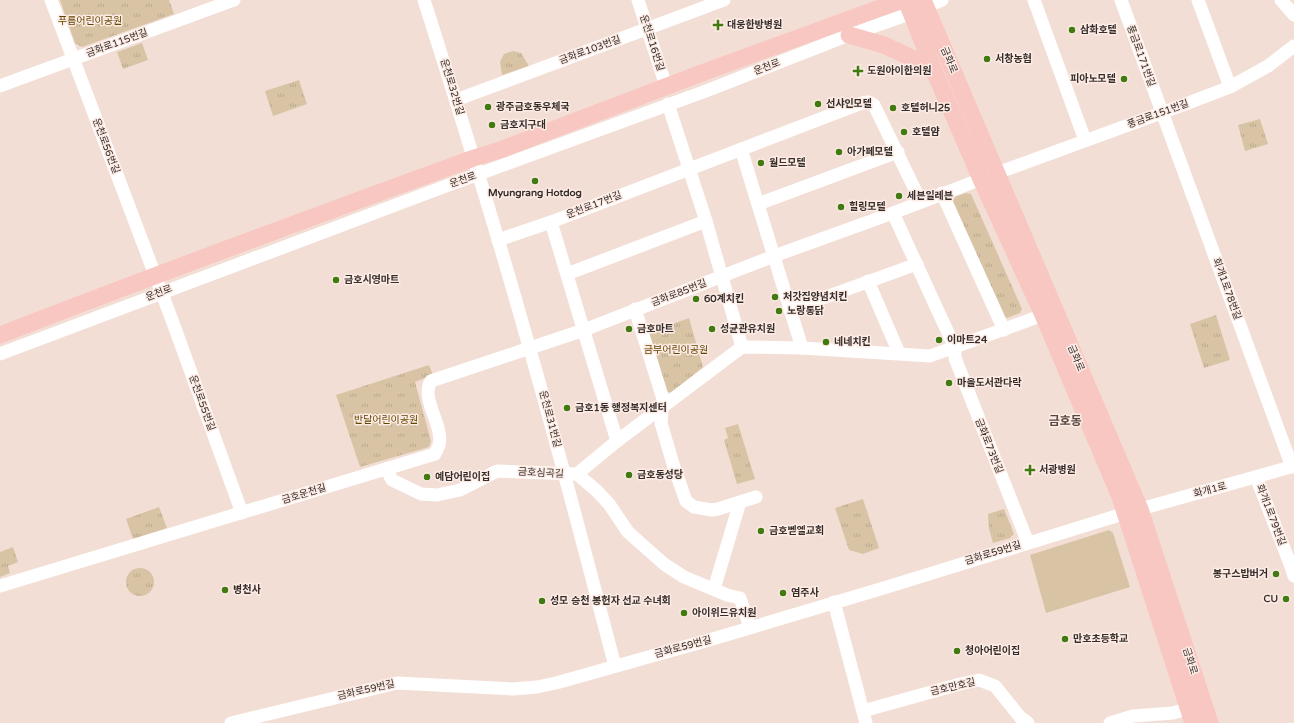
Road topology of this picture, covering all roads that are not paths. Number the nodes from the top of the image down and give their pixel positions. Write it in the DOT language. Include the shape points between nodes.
graph roads {
  1 [pos="51,0"];
  2 [pos="234,0"];
  3 [pos="424,0"];
  4 [pos="638,0"];
  5 [pos="724,0"];
  6 [pos="858,0"];
  7 [pos="942,0"];
  8 [pos="1034,0"];
  9 [pos="1121,0"];
  10 [pos="1198,0"];
  11 [pos="1281,0"];
  12 [pos="914,4"];
  13 [pos="1294,15"];
  14 [pos="848,27"];
  15 [pos="647,28"];
  16 [pos="1294,46"];
  17 [pos="73,59"];
  18 [pos="935,73"];
  19 [pos="0,86"];
  20 [pos="666,86"];
  21 [pos="1230,87"];
  22 [pos="456,100"];
  23 [pos="668,104"];
  24 [pos="1161,112"];
  25 [pos="1085,140"];
  26 [pos="741,149"];
  27 [pos="898,152"];
  28 [pos="474,158"];
  29 [pos="688,168"];
  30 [pos="997,172"];
  31 [pos="479,175"];
  32 [pos="981,179"];
  33 [pos="942,193"];
  34 [pos="921,202"];
  35 [pos="758,204"];
  36 [pos="893,213"];
  37 [pos="551,222"];
  38 [pos="706,222"];
  39 [pos="498,240"];
  40 [pos="774,256"];
  41 [pos="916,264"];
  42 [pos="567,274"];
  43 [pos="154,276"];
  44 [pos="722,277"];
  45 [pos="868,281"];
  46 [pos="161,293"];
  47 [pos="635,309"];
  48 [pos="790,310"];
  49 [pos="1043,315"];
  50 [pos="584,330"];
  51 [pos="1004,330"];
  52 [pos="0,335"];
  53 [pos="742,347"];
  54 [pos="530,348"];
  55 [pos="802,348"];
  56 [pos="955,348"];
  57 [pos="899,353"];
  58 [pos="0,354"];
  59 [pos="661,408"];
  60 [pos="617,441"];
  61 [pos="1293,467"];
  62 [pos="386,469"];
  63 [pos="571,474"];
  64 [pos="1256,477"];
  65 [pos="756,497"];
  66 [pos="740,502"];
  67 [pos="1133,511"];
  68 [pos="242,513"];
  69 [pos="1028,543"];
  70 [pos="1294,576"];
  71 [pos="0,586"];
  72 [pos="714,589"];
  73 [pos="834,602"];
  74 [pos="750,627"];
  75 [pos="615,666"];
  76 [pos="1191,716"];
  77 [pos="865,717"];
  78 [pos="231,723"];
  79 [pos="1028,723"];
  80 [pos="1110,723"];
  81 [pos="1210,723"];
  1 -- 17 [label="street, 운천로56번길"];
  2 -- 17 [label="street, 금화로115번길"];
  3 -- 22 [label="street, 운천로32번길"];
  4 -- 15 [label="street, 운천로16번길"];
  5 -- 15 [label="street, 금화로103번길"];
  6 -- 14 [label="main road"];
  7 -- 12 [label="street"];
  8 -- 25 [label="street"];
  9 -- 24 [label="street, 풍금로171번길"];
  10 -- 21 [label="street"];
  11 -- 13 [label="street"];
  12 -- 14 [label="main road, 운천로"];
  12 -- 18 [label="main road, 금화로"];
  12 -- 30 [label="main road, 금화로"];
  14 -- 18 [label="main road" via="916,60"];
  14 -- 20 [label="main road, 운천로"];
  14 -- 23 [label="street, 운천로"];
  15 -- 20 [label="street, 운천로16번길"];
  15 -- 22 [label="street, 금화로103번길"];
  16 -- 21 [label="street, 풍금로151번길" via="1268,66"];
  17 -- 19 [label="street, 금화로115번길"];
  17 -- 43 [label="street, 운천로56번길"];
  18 -- 32 [label="main road, 금화로"];
  20 -- 28 [label="main road, 운천로"];
  21 -- 24 [label="street, 풍금로151번길"];
  22 -- 28 [label="street, 운천로32번길"];
  23 -- 29 [label="street"];
  23 -- 31 [label="street, 운천로"];
  24 -- 25 [label="street, 풍금로151번길"];
  24 -- 61 [label="street, 화개1로78번길"];
  25 -- 30 [label="street, 풍금로151번길"];
  26 -- 27 [label="street" via="869,102 874,104"];
  26 -- 29 [label="street"];
  26 -- 35 [label="street"];
  27 -- 34 [label="street"];
  27 -- 35 [label="street"];
  28 -- 31 [label="street, 운천로32번길"];
  28 -- 43 [label="main road, 운천로"];
  29 -- 37 [label="street, 운천로17번길"];
  29 -- 38 [label="street"];
  30 -- 32 [label="street, 풍금로151번길"];
  30 -- 67 [label="main road, 금화로"];
  31 -- 39 [label="street, 운천로31번길"];
  31 -- 46 [label="street, 운천로"];
  32 -- 33 [label="street, 금화로85번길"];
  32 -- 49 [label="main road, 금화로"];
  33 -- 34 [label="street, 금화로85번길"];
  33 -- 51 [label="street"];
  34 -- 36 [label="street, 금화로85번길"];
  35 -- 40 [label="street"];
  36 -- 40 [label="street, 금화로85번길"];
  36 -- 41 [label="street, 금화로73번길"];
  37 -- 39 [label="street, 운천로17번길"];
  37 -- 42 [label="street"];
  38 -- 42 [label="street"];
  38 -- 44 [label="street"];
  39 -- 54 [label="street, 운천로31번길"];
  40 -- 44 [label="street, 금화로85번길"];
  40 -- 48 [label="street"];
  41 -- 45 [label="street"];
  41 -- 56 [label="street, 금화로73번길"];
  42 -- 50 [label="street"];
  43 -- 46 [label="street, 운천로56번길"];
  43 -- 52 [label="main road, 운천로"];
  44 -- 47 [label="street, 금화로85번길"];
  44 -- 53 [label="street"];
  45 -- 48 [label="street"];
  45 -- 57 [label="street"];
  46 -- 58 [label="street, 운천로"];
  46 -- 68 [label="street, 운천로55번길"];
  47 -- 50 [label="street, 금화로85번길"];
  47 -- 59 [label="street" via="663,399"];
  48 -- 55 [label="street"];
  49 -- 51 [label="street"];
  49 -- 67 [label="main road, 금화로"];
  50 -- 54 [label="street, 금화로85번길"];
  50 -- 60 [label="street"];
  51 -- 56 [label="street"];
  53 -- 55 [label="street"];
  53 -- 59 [label="street"];
  54 -- 62 [label="street, 금호운천길" via="431,381 428,393 439,444 435,454"];
  54 -- 63 [label="street, 운천로31번길"];
  55 -- 57 [label="street"];
  56 -- 57 [label="street" via="930,356"];
  56 -- 69 [label="street, 금화로73번길" via="955,358"];
  59 -- 60 [label="street"];
  59 -- 66 [label="street" via="661,423 688,503 694,507 712,510"];
  60 -- 63 [label="street"];
  61 -- 64 [label="street, 화개1로"];
  62 -- 63 [label="street, 금호심곡길" via="392,480 421,494 437,495 460,490 497,471"];
  62 -- 68 [label="street, 금호운천길"];
  63 -- 72 [label="street, 금호심곡길" via="597,491 628,532 664,564 684,577"];
  63 -- 75 [label="street, 운천로31번길"];
  64 -- 67 [label="street, 화개1로"];
  64 -- 70 [label="street, 화개1로79번길"];
  65 -- 66 [label="street"];
  66 -- 72 [label="street"];
  67 -- 69 [label="street, 금화로59번길"];
  67 -- 76 [label="main road, 금화로"];
  67 -- 81 [label="main road, 금화로"];
  68 -- 71 [label="street, 금호운천길"];
  69 -- 73 [label="street, 금화로59번길"];
  72 -- 74 [label="street, 금호심곡길" via="740,598"];
  73 -- 74 [label="street, 금화로59번길"];
  73 -- 77 [label="street, 금호만호길"];
  74 -- 75 [label="street, 금화로59번길"];
  75 -- 78 [label="street, 금화로59번길" via="556,683 513,690 397,683"];
  76 -- 80 [label="street" via="1173,713 1133,716"];
  77 -- 79 [label="street, 금호만호길" via="960,684 979,680 995,686"];
}
